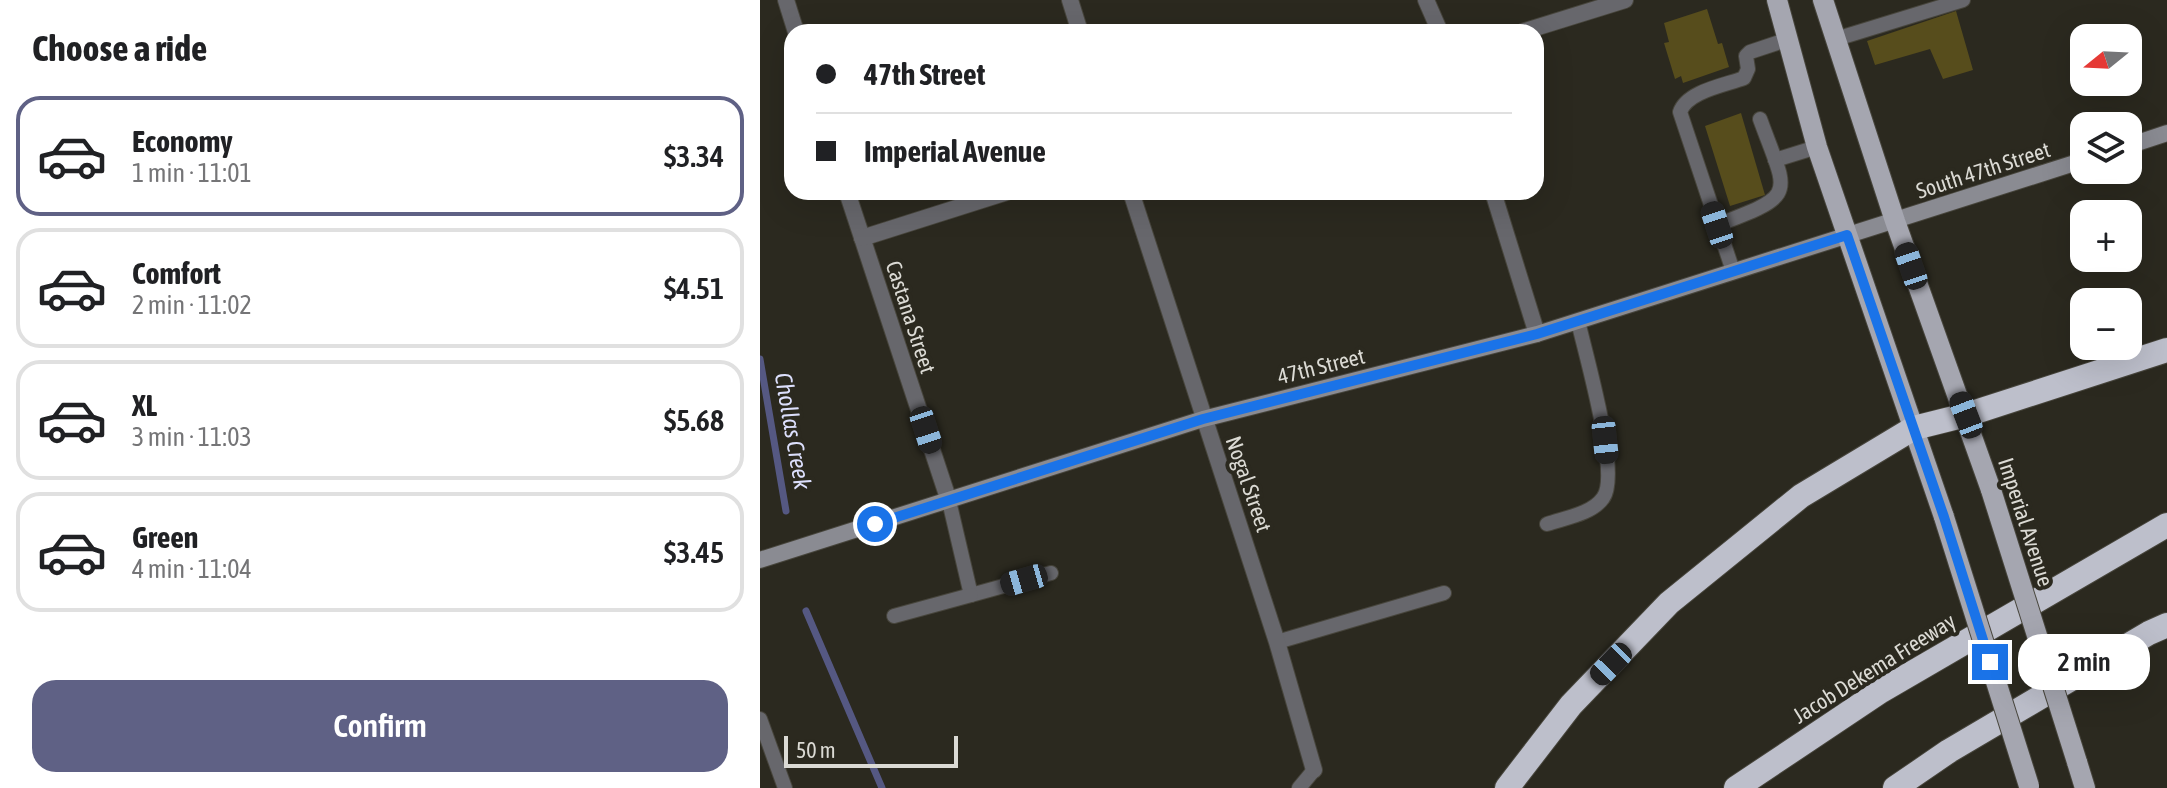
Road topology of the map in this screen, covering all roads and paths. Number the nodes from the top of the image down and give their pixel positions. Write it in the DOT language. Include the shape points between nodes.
graph roads {
  1 [pos="786,0"];
  2 [pos="1070,0"];
  3 [pos="1426,0"];
  4 [pos="1625,0"];
  5 [pos="1777,0"];
  6 [pos="1823,0"];
  7 [pos="1963,0"];
  8 [pos="794,24"];
  9 [pos="1078,24"];
  10 [pos="1436,24"];
  11 [pos="1544,25"];
  12 [pos="1789,39"];
  13 [pos="1836,39"];
  14 [pos="1760,119"];
  15 [pos="2167,133"];
  16 [pos="2142,141"];
  17 [pos="1817,147"];
  18 [pos="1775,160"];
  19 [pos="2070,165"];
  20 [pos="850,200"];
  21 [pos="982,200"];
  22 [pos="1134,200"];
  23 [pos="1495,200"];
  24 [pos="1895,221"];
  25 [pos="1717,225"];
  26 [pos="1847,235"];
  27 [pos="862,238"];
  28 [pos="1733,271"];
  29 [pos="1578,321"];
  30 [pos="1537,334"];
  31 [pos="2167,350"];
  32 [pos="1966,415"];
  33 [pos="1203,419"];
  34 [pos="1914,428"];
  35 [pos="949,501"];
  36 [pos="1547,524"];
  37 [pos="2167,525"];
  38 [pos="760,560"];
  39 [pos="1051,573"];
  40 [pos="1444,593"];
  41 [pos="971,595"];
  42 [pos="894,616"];
  43 [pos="2167,625"];
  44 [pos="1277,642"];
  45 [pos="760,719"];
  46 [pos="1314,770"];
  47 [pos="2030,787"];
  48 [pos="785,788"];
  49 [pos="1299,788"];
  50 [pos="1507,788"];
  51 [pos="1736,788"];
  52 [pos="1895,788"];
  53 [pos="2085,788"];
  1 -- 8 [label="street"];
  2 -- 9 [label="street"];
  3 -- 10 [label="street"];
  4 -- 11 [label="street"];
  5 -- 12 [label="main road"];
  6 -- 13 [label="main road, Imperial Avenue"];
  7 -- 13 [label="lane"];
  12 -- 17 [label="main road"];
  12 -- 25 [label="lane" via="1750,52 1744,78 1682,105"];
  13 -- 24 [label="main road, Imperial Avenue"];
  14 -- 18 [label="lane"];
  15 -- 16 [label="main road"];
  17 -- 18 [label="lane"];
  17 -- 26 [label="main road"];
  18 -- 25 [label="lane" via="1783,181 1774,200"];
  19 -- 24 [label="main road, South 47th Street"];
  20 -- 27 [label="street, Castana Street"];
  21 -- 27 [label="street"];
  22 -- 33 [label="street, Nogal Street"];
  23 -- 30 [label="street"];
  24 -- 26 [label="main road, 47th Street"];
  24 -- 32 [label="main road, Imperial Avenue"];
  25 -- 28 [label="lane"];
  26 -- 28 [label="main road, 47th Street"];
  26 -- 34 [label="main road"];
  27 -- 35 [label="street, Castana Street"];
  28 -- 29 [label="main road, 47th Street"];
  29 -- 30 [label="main road, 47th Street"];
  29 -- 36 [label="lane" via="1610,485 1602,500 1585,511"];
  30 -- 33 [label="main road, 47th Street"];
  31 -- 32 [label="highway"];
  32 -- 34 [label="highway"];
  32 -- 53 [label="main road, Imperial Avenue, bridge"];
  33 -- 35 [label="main road, 47th Street"];
  33 -- 44 [label="street, Nogal Street"];
  34 -- 47 [label="main road, bridge"];
  34 -- 50 [label="highway" via="1801,496 1669,603 1571,705"];
  35 -- 38 [label="main road, 47th Street"];
  35 -- 41 [label="lane"];
  37 -- 51 [label="highway, Jacob Dekema Freeway" via="1881,691"];
  39 -- 41 [label="lane"];
  40 -- 44 [label="lane"];
  41 -- 42 [label="lane"];
  43 -- 52 [label="highway"];
  44 -- 46 [label="street, Nogal Street"];
  45 -- 48 [label="lane"];
  46 -- 49 [label="lane, Nogal Street"];
}
